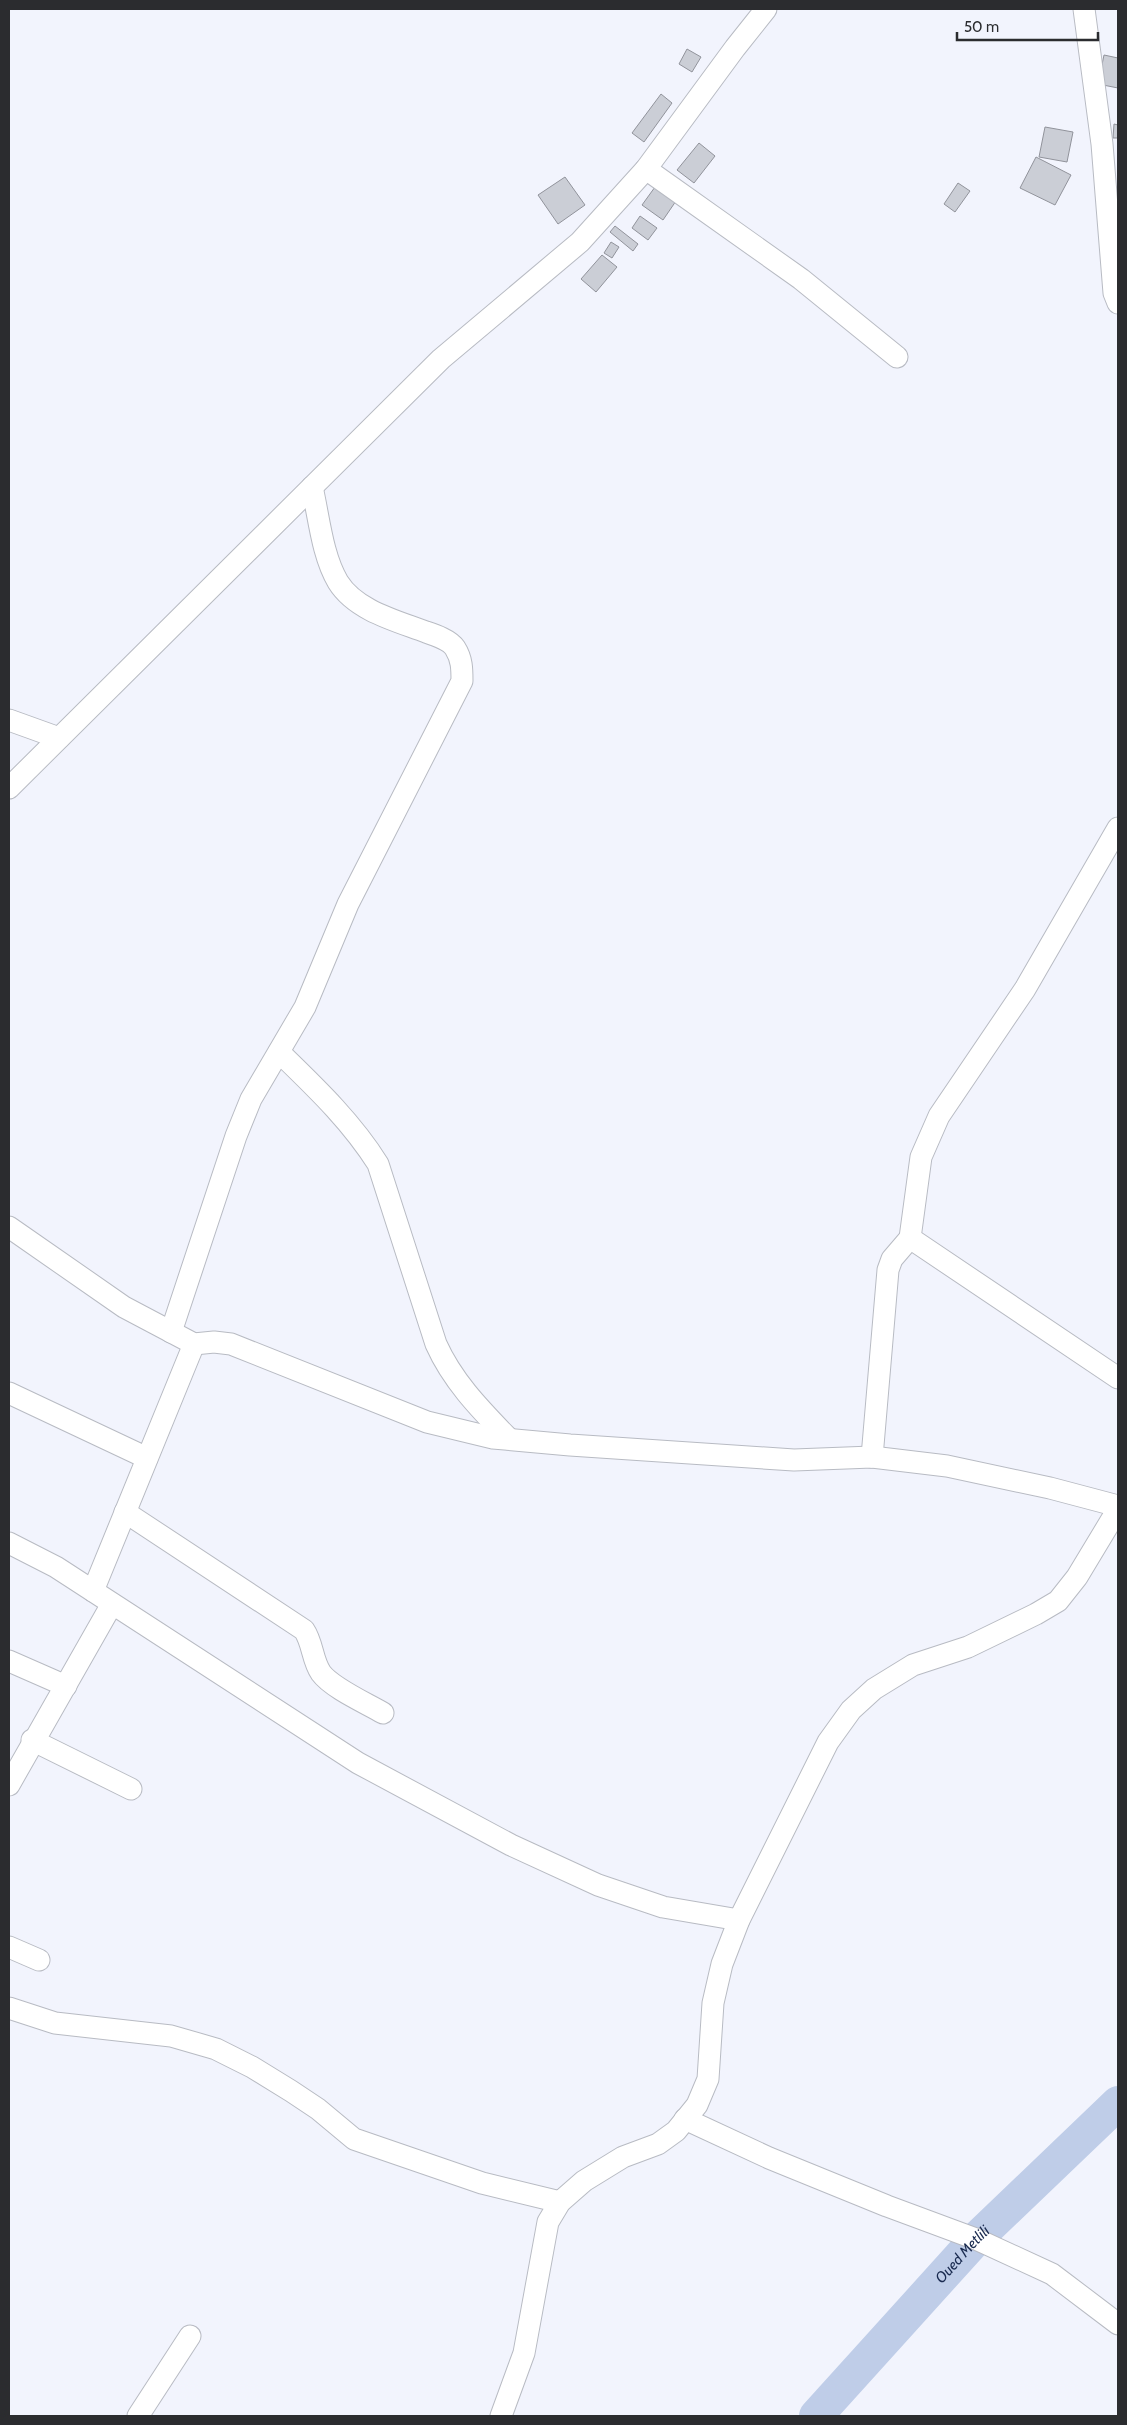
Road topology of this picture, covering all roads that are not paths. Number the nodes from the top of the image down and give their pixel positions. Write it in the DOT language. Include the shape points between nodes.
graph roads {
  1 [pos="766,9"];
  2 [pos="1084,9"];
  3 [pos="646,169"];
  4 [pos="1118,303"];
  5 [pos="897,357"];
  6 [pos="312,487"];
  7 [pos="9,720"];
  8 [pos="59,738"];
  9 [pos="9,788"];
  10 [pos="1118,828"];
  11 [pos="279,1052"];
  12 [pos="9,1227"];
  13 [pos="910,1238"];
  14 [pos="171,1332"];
  15 [pos="194,1344"];
  16 [pos="1118,1378"];
  17 [pos="9,1393"];
  18 [pos="509,1439"];
  19 [pos="872,1457"];
  20 [pos="147,1458"];
  21 [pos="1118,1508"];
  22 [pos="125,1512"];
  23 [pos="9,1543"];
  24 [pos="93,1591"];
  25 [pos="112,1604"];
  26 [pos="9,1661"];
  27 [pos="66,1686"];
  28 [pos="383,1713"];
  29 [pos="32,1740"];
  30 [pos="9,1785"];
  31 [pos="131,1789"];
  32 [pos="739,1920"];
  33 [pos="9,1947"];
  34 [pos="39,1960"];
  35 [pos="9,2008"];
  36 [pos="685,2119"];
  37 [pos="560,2202"];
  38 [pos="1118,2324"];
  39 [pos="190,2336"];
  40 [pos="138,2416"];
  41 [pos="501,2416"];
  1 -- 3 [label="street"];
  2 -- 4 [label="street" via="1102,144 1114,293"];
  3 -- 5 [label="street" via="801,279"];
  3 -- 6 [label="street" via="580,242 441,359"];
  6 -- 8 [label="street"];
  6 -- 11 [label="street" via="329,560 339,583 355,600 379,614 438,636 455,647 462,662 462,681 348,904 305,1007"];
  7 -- 8 [label="street"];
  8 -- 9 [label="street"];
  10 -- 13 [label="street" via="1025,988 940,1116 921,1158"];
  11 -- 14 [label="street" via="251,1099 236,1136"];
  11 -- 18 [label="street" via="337,1109 378,1164 445,1365 473,1402"];
  12 -- 14 [label="street" via="124,1307"];
  13 -- 16 [label="street"];
  13 -- 19 [label="street" via="892,1259 888,1270"];
  14 -- 15 [label="street"];
  15 -- 18 [label="street" via="231,1344 427,1422"];
  15 -- 20 [label="street"];
  17 -- 20 [label="street"];
  18 -- 19 [label="street" via="794,1460"];
  19 -- 21 [label="street" via="947,1466 1050,1488"];
  20 -- 22 [label="street"];
  21 -- 32 [label="street" via="1078,1577 1058,1600 968,1647 914,1665 874,1689 851,1710 828,1742"];
  22 -- 24 [label="street"];
  22 -- 28 [label="street" via="304,1630 311,1640 321,1674"];
  23 -- 24 [label="street"];
  24 -- 25 [label="street"];
  25 -- 27 [label="street"];
  25 -- 32 [label="street" via="358,1763 512,1845 598,1885 663,1908"];
  26 -- 27 [label="street"];
  27 -- 29 [label="street"];
  29 -- 30 [label="street"];
  29 -- 31 [label="street"];
  32 -- 36 [label="street" via="722,1964 714,2003 708,2079 697,2105"];
  33 -- 34 [label="street"];
  35 -- 37 [label="street" via="55,2023 171,2036 216,2049 252,2066 291,2091 354,2139 482,2182"];
  36 -- 37 [label="street" via="676,2131 658,2144 623,2157 584,2181"];
  36 -- 38 [label="street" via="769,2158 976,2238 1044,2270"];
  37 -- 41 [label="street" via="548,2222 524,2354"];
  39 -- 40 [label="street"];
}
